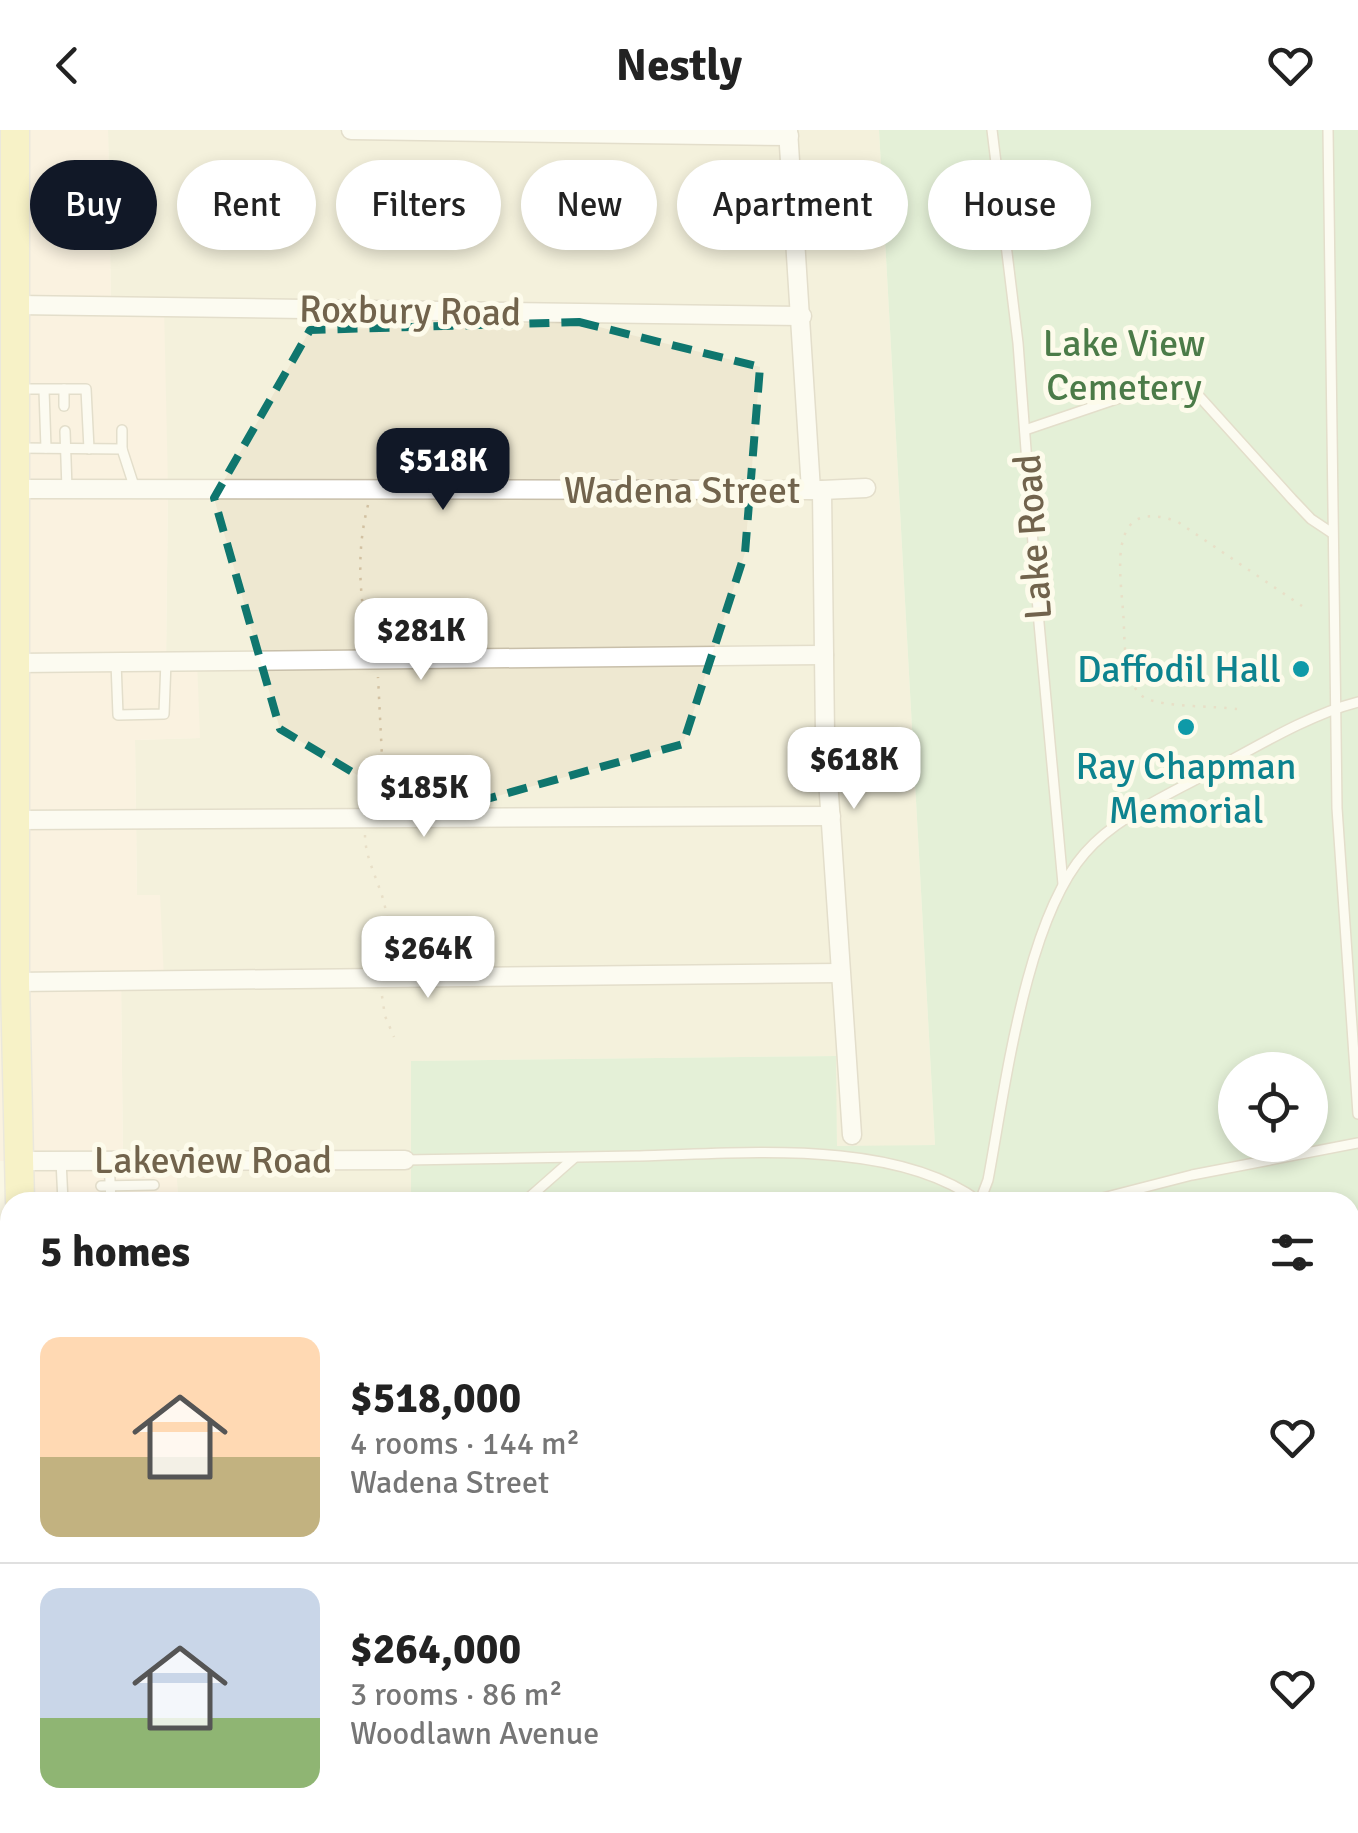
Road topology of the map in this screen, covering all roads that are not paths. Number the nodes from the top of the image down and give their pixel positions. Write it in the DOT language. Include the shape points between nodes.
graph roads {
  1 [pos="15,130"];
  2 [pos="351,130"];
  3 [pos="992,130"];
  4 [pos="1328,130"];
  5 [pos="789,133"];
  6 [pos="8,233"];
  7 [pos="17,306"];
  8 [pos="802,316"];
  9 [pos="64,390"];
  10 [pos="19,398"];
  11 [pos="64,406"];
  12 [pos="122,430"];
  13 [pos="1026,430"];
  14 [pos="65,431"];
  15 [pos="17,448"];
  16 [pos="46,448"];
  17 [pos="65,448"];
  18 [pos="88,449"];
  19 [pos="122,449"];
  20 [pos="866,488"];
  21 [pos="17,489"];
  22 [pos="67,489"];
  23 [pos="135,489"];
  24 [pos="816,490"];
  25 [pos="1332,533"];
  26 [pos="9,620"];
  27 [pos="824,655"];
  28 [pos="116,662"];
  29 [pos="166,662"];
  30 [pos="17,663"];
  31 [pos="1353,704"];
  32 [pos="1335,710"];
  33 [pos="831,816"];
  34 [pos="11,837"];
  35 [pos="1063,884"];
  36 [pos="840,973"];
  37 [pos="16,982"];
  38 [pos="1358,1114"];
  39 [pos="852,1135"];
  40 [pos="1358,1144"];
  41 [pos="576,1157"];
  42 [pos="61,1160"];
  43 [pos="110,1160"];
  44 [pos="405,1160"];
  45 [pos="20,1161"];
  46 [pos="154,1184"];
  47 [pos="106,1186"];
  48 [pos="20,1192"];
  49 [pos="67,1192"];
  50 [pos="107,1192"];
  51 [pos="536,1192"];
  52 [pos="963,1192"];
  53 [pos="984,1192"];
  54 [pos="1126,1192"];
  1 -- 6 [label="main road"];
  2 -- 5 [label="street"];
  3 -- 13 [label="lane, Lake Road"];
  4 -- 25 [label="lane"];
  5 -- 8 [label="street"];
  6 -- 7 [label="main road"];
  7 -- 8 [label="street, Roxbury Road"];
  7 -- 10 [label="main road"];
  8 -- 24 [label="street"];
  9 -- 10 [label="lane"];
  9 -- 11 [label="lane"];
  9 -- 18 [label="lane" via="86,389"];
  10 -- 15 [label="main road"];
  10 -- 16 [label="lane"];
  12 -- 19 [label="lane"];
  13 -- 25 [label="lane" via="1143,390 1198,395"];
  13 -- 35 [label="lane, Lake Road"];
  14 -- 17 [label="lane"];
  15 -- 16 [label="lane"];
  15 -- 21 [label="main road"];
  16 -- 17 [label="lane"];
  17 -- 18 [label="lane"];
  17 -- 22 [label="lane"];
  18 -- 19 [label="lane"];
  19 -- 23 [label="lane"];
  20 -- 24 [label="street, Wadena Street"];
  21 -- 22 [label="street, Wadena Street"];
  21 -- 26 [label="main road"];
  22 -- 23 [label="street, Wadena Street"];
  23 -- 24 [label="street, Wadena Street"];
  24 -- 27 [label="street"];
  25 -- 32 [label="lane"];
  26 -- 30 [label="main road"];
  27 -- 29 [label="street"];
  27 -- 33 [label="street"];
  28 -- 29 [label="street"];
  28 -- 29 [label="lane" via="118,716 164,714"];
  28 -- 30 [label="street"];
  30 -- 34 [label="main road"];
  31 -- 32 [label="lane"];
  32 -- 35 [label="lane" via="1137,812 1085,852"];
  32 -- 38 [label="lane" via="1339,872"];
  33 -- 34 [label="street"];
  33 -- 36 [label="street"];
  34 -- 37 [label="main road"];
  35 -- 53 [label="lane" via="1030,970"];
  36 -- 37 [label="street"];
  36 -- 39 [label="street"];
  37 -- 45 [label="main road"];
  40 -- 54 [label="lane"];
  41 -- 44 [label="lane"];
  41 -- 51 [label="lane"];
  41 -- 52 [label="lane" via="808,1155 877,1162"];
  42 -- 43 [label="street, Lakeview Road"];
  42 -- 45 [label="street, Lakeview Road"];
  42 -- 49 [label="lane"];
  43 -- 44 [label="street, Lakeview Road"];
  43 -- 47 [label="lane"];
  45 -- 48 [label="main road"];
  46 -- 47 [label="lane"];
  47 -- 50 [label="lane"];
}
